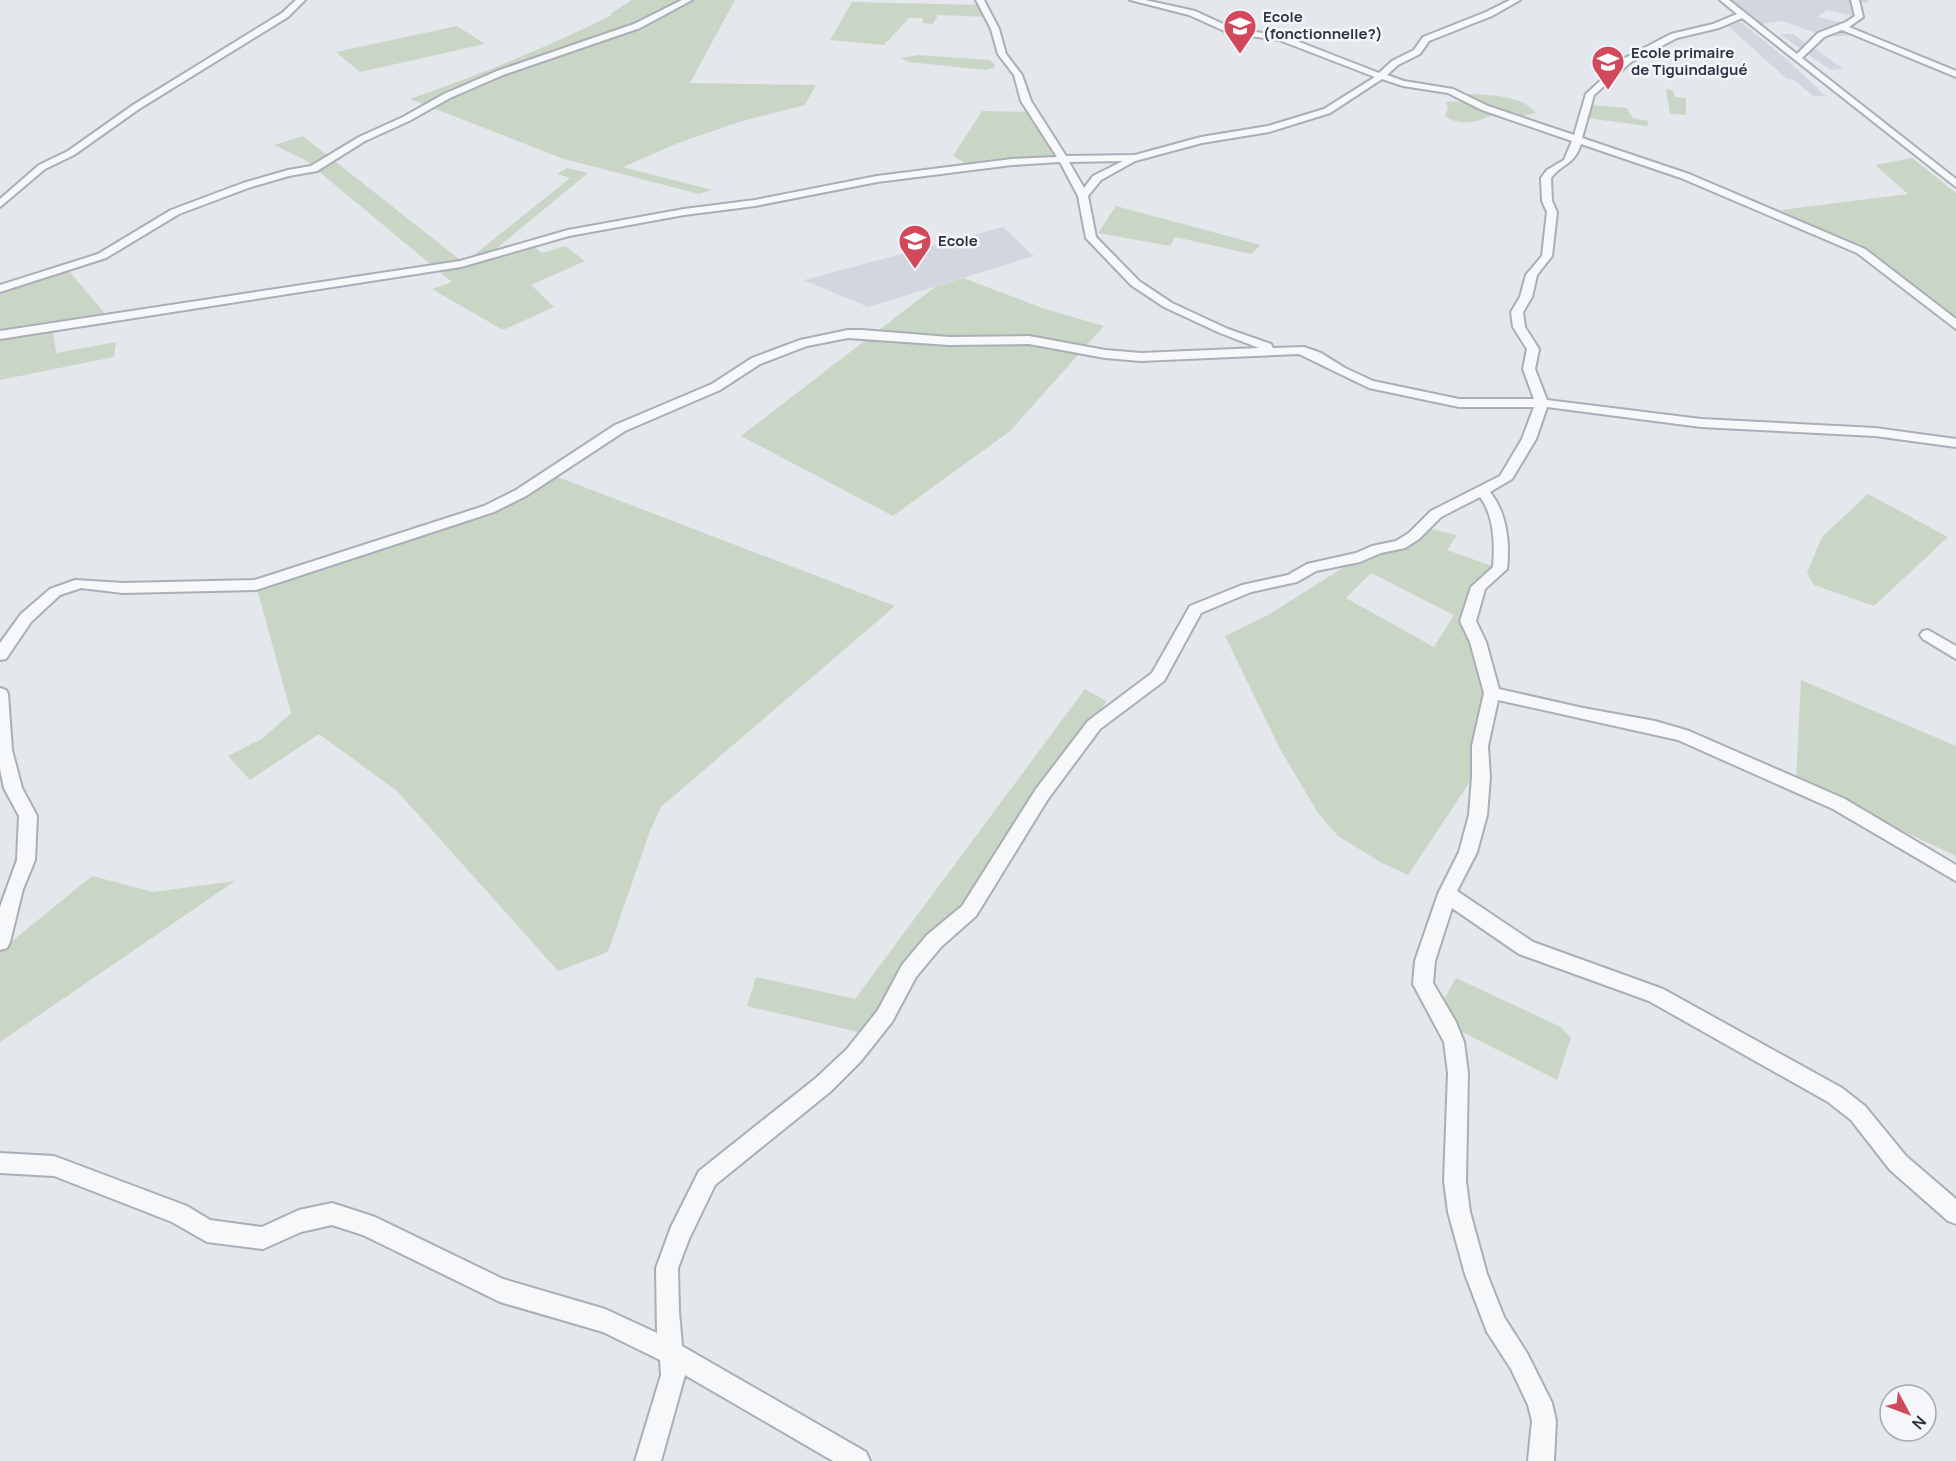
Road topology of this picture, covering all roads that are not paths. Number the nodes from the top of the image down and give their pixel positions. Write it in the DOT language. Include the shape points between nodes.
graph roads {
  1 [pos="301,0"];
  2 [pos="688,0"];
  3 [pos="980,0"];
  4 [pos="1134,0"];
  5 [pos="1516,0"];
  6 [pos="1724,0"];
  7 [pos="1855,0"];
  8 [pos="1742,15"];
  9 [pos="1842,27"];
  10 [pos="1797,58"];
  11 [pos="1956,74"];
  12 [pos="1382,75"];
  13 [pos="1578,138"];
  14 [pos="1135,158"];
  15 [pos="1063,160"];
  16 [pos="1956,183"];
  17 [pos="1083,196"];
  18 [pos="0,204"];
  19 [pos="0,290"];
  20 [pos="1956,325"];
  21 [pos="0,335"];
  22 [pos="1279,350"];
  23 [pos="1542,404"];
  24 [pos="1956,443"];
  25 [pos="1482,491"];
  26 [pos="1928,635"];
  27 [pos="1956,654"];
  28 [pos="0,655"];
  29 [pos="0,693"];
  30 [pos="1492,693"];
  31 [pos="5,774"];
  32 [pos="1956,873"];
  33 [pos="1447,894"];
  34 [pos="0,942"];
  35 [pos="0,1163"];
  36 [pos="1956,1213"];
  37 [pos="672,1354"];
  38 [pos="648,1461"];
  39 [pos="857,1461"];
  40 [pos="1541,1461"];
  1 -- 18 [label="street" via="285,15 71,153 42,167"];
  2 -- 19 [label="street" via="618,32 447,96 362,139 314,169 246,185 186,208 102,256"];
  3 -- 15 [label="street" via="995,28 1002,54 1018,75 1026,101"];
  4 -- 12 [label="street" via="1192,13 1232,31 1281,38"];
  5 -- 12 [label="street" via="1426,39 1417,52"];
  6 -- 8 [label="street"];
  7 -- 9 [label="street" via="1859,17"];
  8 -- 10 [label="street"];
  8 -- 13 [label="street" via="1674,36 1628,60 1590,94"];
  9 -- 10 [label="street" via="1821,35"];
  9 -- 11 [label="street"];
  10 -- 16 [label="street"];
  12 -- 13 [label="street" via="1413,86 1457,93 1485,108"];
  12 -- 14 [label="street" via="1327,111 1307,118"];
  13 -- 20 [label="street" via="1685,176 1861,251"];
  13 -- 23 [label="street" via="1567,162 1546,178 1552,213 1547,256 1532,275 1516,315 1533,349 1527,359 1529,372"];
  14 -- 15 [label="street"];
  14 -- 17 [label="street" via="1097,178"];
  15 -- 17 [label="street"];
  15 -- 21 [label="street" via="1012,162 877,179 568,233 461,264"];
  17 -- 22 [label="street" via="1091,238 1135,283 1168,305 1252,343"];
  22 -- 23 [label="street" via="1300,350 1368,384 1433,398 1459,403"];
  22 -- 28 [label="street" via="1141,357 1029,340 949,341 862,334 804,343 756,361 716,387 620,428 521,493 489,509 256,585 123,588 80,583 55,592 26,618"];
  23 -- 24 [label="street" via="1701,423 1875,432"];
  23 -- 25 [label="street" via="1529,439 1505,479"];
  25 -- 30 [label="street" via="1494,506 1502,550 1500,569 1478,587 1468,621"];
  25 -- 37 [label="street" via="1436,514 1400,545 1312,567 1292,579 1247,588 1195,610 1158,677 1094,725 1063,764 969,911 934,941 909,971 885,1016 855,1055 707,1178 679,1235 668,1268"];
  26 -- 27 [label="street"];
  29 -- 31 [label="street"];
  30 -- 32 [label="street" via="1683,735 1839,804"];
  30 -- 33 [label="street" via="1480,746 1477,823"];
  31 -- 34 [label="street" via="28,816 26,860"];
  33 -- 36 [label="street" via="1527,948 1656,995 1835,1095 1858,1113 1898,1163"];
  33 -- 40 [label="street" via="1425,961 1424,984 1454,1042 1458,1073 1455,1181 1459,1212 1495,1324 1540,1404 1544,1421"];
  35 -- 37 [label="street" via="54,1166 179,1214 207,1231 246,1238 263,1238 299,1221 332,1214 367,1225 500,1290 605,1321"];
  37 -- 38 [label="street" via="673,1375"];
  37 -- 39 [label="street"];
}
